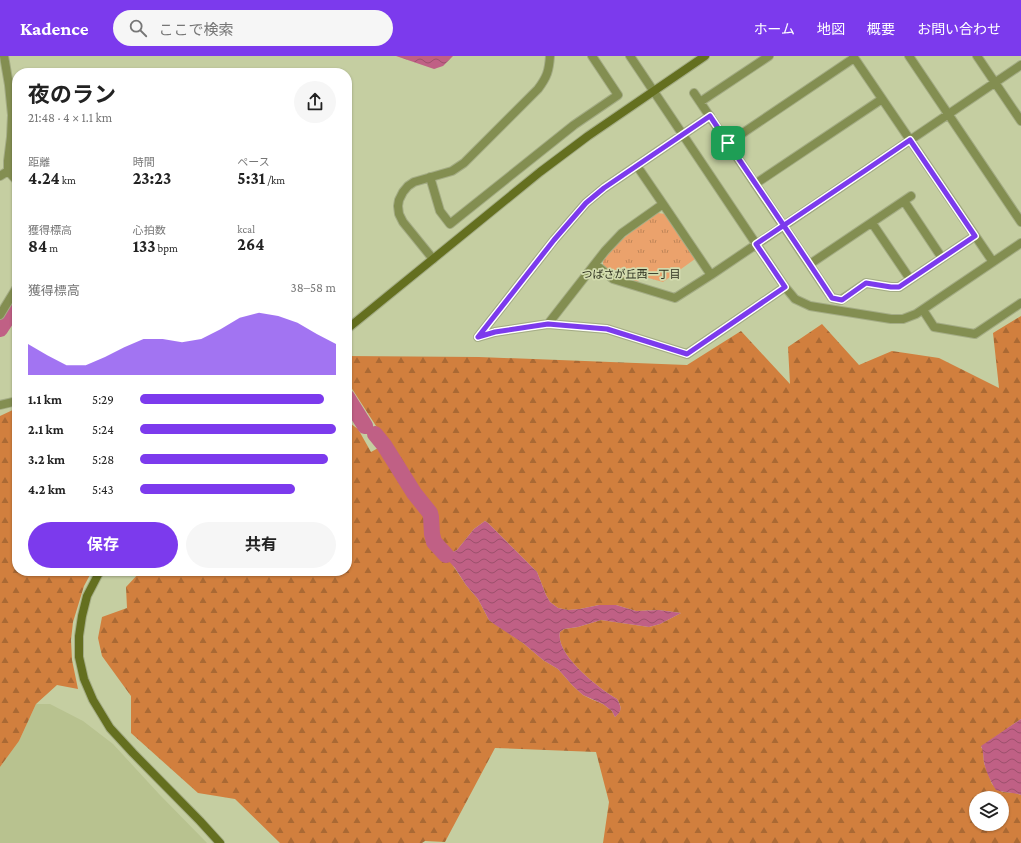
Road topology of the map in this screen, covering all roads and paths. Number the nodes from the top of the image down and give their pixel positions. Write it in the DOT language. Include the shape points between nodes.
graph roads {
  1 [pos="4,56"];
  2 [pos="550,56"];
  3 [pos="592,56"];
  4 [pos="641,56"];
  5 [pos="705,56"];
  6 [pos="769,56"];
  7 [pos="909,56"];
  8 [pos="977,56"];
  9 [pos="854,57"];
  10 [pos="631,59"];
  11 [pos="1021,65"];
  12 [pos="995,83"];
  13 [pos="653,91"];
  14 [pos="694,93"];
  15 [pos="882,99"];
  16 [pos="700,102"];
  17 [pos="948,114"];
  18 [pos="710,116"];
  19 [pos="1021,121"];
  20 [pos="682,135"];
  21 [pos="910,140"];
  22 [pos="728,143"];
  23 [pos="637,166"];
  24 [pos="8,171"];
  25 [pos="12,175"];
  26 [pos="0,176"];
  27 [pos="430,177"];
  28 [pos="756,184"];
  29 [pos="911,196"];
  30 [pos="904,201"];
  31 [pos="663,204"];
  32 [pos="1021,222"];
  33 [pos="872,223"];
  34 [pos="784,226"];
  35 [pos="975,236"];
  36 [pos="1021,243"];
  37 [pos="756,244"];
  38 [pos="942,258"];
  39 [pos="433,259"];
  40 [pos="993,262"];
  41 [pos="595,264"];
  42 [pos="810,264"];
  43 [pos="711,275"];
  44 [pos="910,280"];
  45 [pos="785,287"];
  46 [pos="12,295"];
  47 [pos="1021,303"];
  48 [pos="923,310"];
  49 [pos="0,315"];
  50 [pos="548,324"];
  51 [pos="352,325"];
  52 [pos="12,402"];
  53 [pos="0,405"];
  54 [pos="97,576"];
  55 [pos="220,843"];
  1 -- 24 [label="street" via="12,115"];
  2 -- 27 [label="street" via="546,78 538,89 464,163 452,171"];
  3 -- 27 [label="street" via="618,95 574,125 450,224 440,211"];
  4 -- 10 [label="street"];
  5 -- 13 [label="street"];
  6 -- 16 [label="street"];
  7 -- 17 [label="street"];
  8 -- 12 [label="street"];
  9 -- 15 [label="street"];
  9 -- 22 [label="street"];
  10 -- 13 [label="street"];
  11 -- 12 [label="street"];
  12 -- 17 [label="street"];
  12 -- 19 [label="street"];
  13 -- 20 [label="street"];
  13 -- 39 [label="street" via="540,172"];
  14 -- 16 [label="street"];
  15 -- 21 [label="street"];
  15 -- 28 [label="street"];
  16 -- 18 [label="street"];
  17 -- 21 [label="street"];
  17 -- 32 [label="street"];
  18 -- 20 [label="street"];
  18 -- 22 [label="street"];
  20 -- 23 [label="street"];
  20 -- 37 [label="street"];
  21 -- 34 [label="street"];
  21 -- 35 [label="street"];
  22 -- 28 [label="street"];
  23 -- 31 [label="street"];
  23 -- 50 [label="street" via="586,203 478,337"];
  24 -- 25 [label="street"];
  24 -- 26 [label="street"];
  27 -- 39 [label="street" via="408,186 398,206 403,222"];
  28 -- 34 [label="street"];
  29 -- 30 [label="street"];
  30 -- 33 [label="street"];
  30 -- 38 [label="street"];
  31 -- 41 [label="street" via="622,233"];
  31 -- 43 [label="street"];
  33 -- 42 [label="street"];
  33 -- 44 [label="street"];
  34 -- 37 [label="street"];
  34 -- 42 [label="street"];
  35 -- 38 [label="street"];
  35 -- 40 [label="street"];
  36 -- 40 [label="street"];
  37 -- 43 [label="street"];
  37 -- 45 [label="street"];
  38 -- 44 [label="street"];
  39 -- 51 [label="street"];
  40 -- 48 [label="street"];
  41 -- 43 [label="street" via="613,279 675,298"];
  41 -- 50 [label="street"];
  42 -- 44 [label="street" via="832,298 842,300 866,283 899,287"];
  45 -- 48 [label="street" via="795,299 810,306 872,317 903,319"];
  45 -- 50 [label="street" via="687,354 607,329"];
  46 -- 49 [label="street"];
  47 -- 48 [label="street" via="975,334 934,328"];
  52 -- 53 [label="street"];
  54 -- 55 [label="street" via="87,596 79,636 84,679 93,700 110,728"];
}
